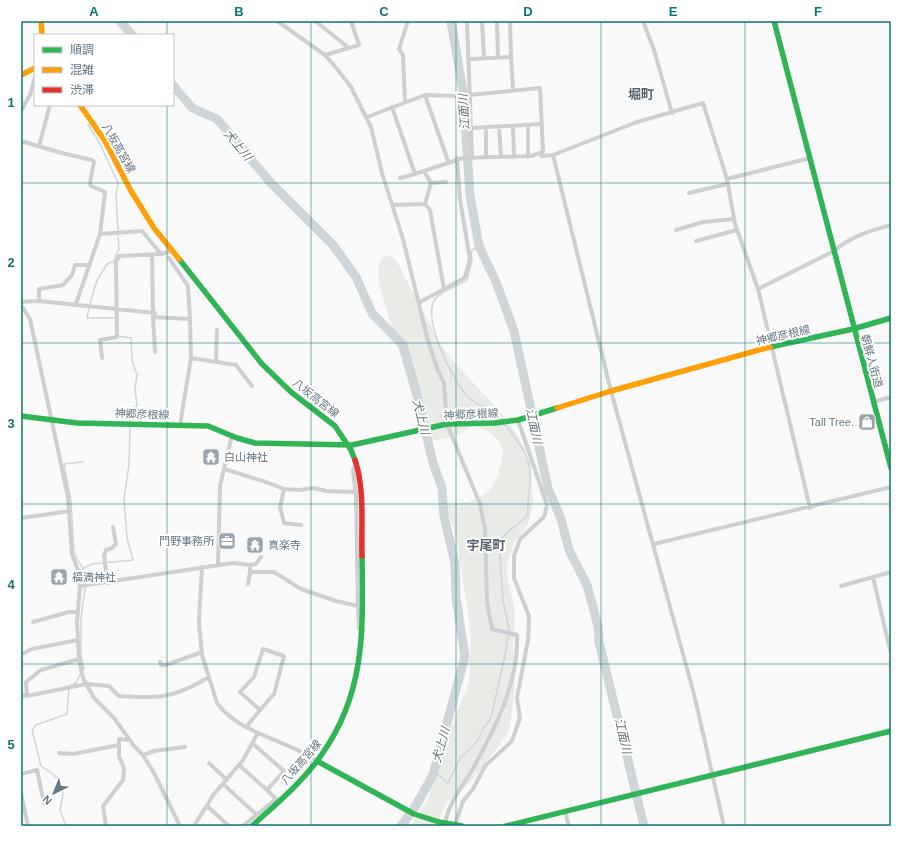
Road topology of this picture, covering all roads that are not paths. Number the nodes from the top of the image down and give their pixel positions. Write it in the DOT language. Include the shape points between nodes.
graph roads {
  1 [pos="41,21"];
  2 [pos="277,21"];
  3 [pos="315,21"];
  4 [pos="351,21"];
  5 [pos="408,21"];
  6 [pos="467,21"];
  7 [pos="482,21"];
  8 [pos="497,21"];
  9 [pos="510,21"];
  10 [pos="643,21"];
  11 [pos="774,21"];
  12 [pos="42,34"];
  13 [pos="349,48"];
  14 [pos="325,55"];
  15 [pos="511,56"];
  16 [pos="498,57"];
  17 [pos="484,58"];
  18 [pos="470,59"];
  19 [pos="34,73"];
  20 [pos="21,75"];
  21 [pos="513,91"];
  22 [pos="425,95"];
  23 [pos="468,95"];
  24 [pos="405,102"];
  25 [pos="50,106"];
  26 [pos="81,106"];
  27 [pos="392,107"];
  28 [pos="21,111"];
  29 [pos="672,113"];
  30 [pos="366,117"];
  31 [pos="541,124"];
  32 [pos="528,125"];
  33 [pos="513,126"];
  34 [pos="486,127"];
  35 [pos="499,127"];
  36 [pos="471,128"];
  37 [pos="21,141"];
  38 [pos="39,146"];
  39 [pos="540,154"];
  40 [pos="553,156"];
  41 [pos="471,157"];
  42 [pos="486,157"];
  43 [pos="501,157"];
  44 [pos="514,157"];
  45 [pos="528,157"];
  46 [pos="457,158"];
  47 [pos="810,158"];
  48 [pos="448,162"];
  49 [pos="424,171"];
  50 [pos="415,174"];
  51 [pos="400,178"];
  52 [pos="727,179"];
  53 [pos="446,182"];
  54 [pos="431,183"];
  55 [pos="727,184"];
  56 [pos="689,193"];
  57 [pos="425,204"];
  58 [pos="392,205"];
  59 [pos="734,219"];
  60 [pos="891,225"];
  61 [pos="676,230"];
  62 [pos="737,230"];
  63 [pos="100,234"];
  64 [pos="696,241"];
  65 [pos="172,251"];
  66 [pos="834,251"];
  67 [pos="161,254"];
  68 [pos="152,255"];
  69 [pos="169,258"];
  70 [pos="90,265"];
  71 [pos="444,289"];
  72 [pos="758,290"];
  73 [pos="39,301"];
  74 [pos="420,302"];
  75 [pos="21,304"];
  76 [pos="76,304"];
  77 [pos="117,308"];
  78 [pos="154,315"];
  79 [pos="891,318"];
  80 [pos="190,319"];
  81 [pos="854,329"];
  82 [pos="217,330"];
  83 [pos="772,347"];
  84 [pos="155,352"];
  85 [pos="102,358"];
  86 [pos="192,358"];
  87 [pos="216,361"];
  88 [pos="252,386"];
  89 [pos="611,391"];
  90 [pos="891,397"];
  91 [pos="873,402"];
  92 [pos="21,416"];
  93 [pos="50,418"];
  94 [pos="518,420"];
  95 [pos="445,424"];
  96 [pos="180,425"];
  97 [pos="232,435"];
  98 [pos="348,444"];
  99 [pos="356,462"];
  100 [pos="891,468"];
  101 [pos="224,469"];
  102 [pos="891,487"];
  103 [pos="284,489"];
  104 [pos="356,492"];
  105 [pos="810,508"];
  106 [pos="70,511"];
  107 [pos="21,518"];
  108 [pos="301,525"];
  109 [pos="113,527"];
  110 [pos="654,544"];
  111 [pos="261,557"];
  112 [pos="218,564"];
  113 [pos="250,566"];
  114 [pos="202,567"];
  115 [pos="250,572"];
  116 [pos="891,572"];
  117 [pos="873,577"];
  118 [pos="108,583"];
  119 [pos="248,584"];
  120 [pos="83,586"];
  121 [pos="841,586"];
  122 [pos="358,606"];
  123 [pos="77,612"];
  124 [pos="33,622"];
  125 [pos="363,631"];
  126 [pos="78,640"];
  127 [pos="890,650"];
  128 [pos="202,652"];
  129 [pos="22,654"];
  130 [pos="78,658"];
  131 [pos="160,662"];
  132 [pos="209,677"];
  133 [pos="86,684"];
  134 [pos="21,695"];
  135 [pos="27,696"];
  136 [pos="260,710"];
  137 [pos="247,726"];
  138 [pos="891,731"];
  139 [pos="258,733"];
  140 [pos="130,740"];
  141 [pos="252,743"];
  142 [pos="119,745"];
  143 [pos="184,747"];
  144 [pos="59,753"];
  145 [pos="143,755"];
  146 [pos="319,762"];
  147 [pos="209,763"];
  148 [pos="239,765"];
  149 [pos="21,774"];
  150 [pos="711,775"];
  151 [pos="227,780"];
  152 [pos="223,784"];
  153 [pos="267,790"];
  154 [pos="21,793"];
  155 [pos="44,803"];
  156 [pos="207,806"];
  157 [pos="565,811"];
  158 [pos="257,815"];
  159 [pos="443,824"];
  160 [pos="455,825"];
  161 [pos="28,826"];
  162 [pos="106,826"];
  163 [pos="180,826"];
  164 [pos="194,826"];
  165 [pos="229,826"];
  166 [pos="243,826"];
  167 [pos="252,826"];
  168 [pos="462,826"];
  169 [pos="506,826"];
  170 [pos="569,826"];
  171 [pos="724,826"];
  1 -- 12 [label="main road"];
  2 -- 14 [label="street"];
  3 -- 13 [label="street"];
  4 -- 13 [label="street" via="359,45"];
  5 -- 24 [label="street" via="399,49 403,55"];
  6 -- 18 [label="street"];
  7 -- 17 [label="street"];
  8 -- 16 [label="street"];
  9 -- 15 [label="street"];
  10 -- 29 [label="street"];
  11 -- 47 [label="main road, 朝鮮人街道"];
  13 -- 14 [label="street"];
  14 -- 30 [label="street" via="351,87"];
  15 -- 16 [label="street"];
  15 -- 21 [label="street"];
  16 -- 17 [label="street"];
  17 -- 18 [label="street"];
  18 -- 23 [label="street"];
  19 -- 20 [label="main road"];
  19 -- 28 [label="street" via="30,95"];
  21 -- 23 [label="street"];
  21 -- 31 [label="street" via="540,88"];
  22 -- 23 [label="street"];
  22 -- 24 [label="street"];
  22 -- 48 [label="street"];
  23 -- 36 [label="street"];
  24 -- 27 [label="street"];
  25 -- 38 [label="street"];
  26 -- 65 [label="main road, 八坂高宮線" via="106,141 142,210"];
  27 -- 30 [label="street"];
  27 -- 50 [label="street"];
  29 -- 40 [label="street" via="637,122"];
  29 -- 52 [label="street" via="703,103"];
  30 -- 58 [label="street"];
  31 -- 32 [label="street"];
  31 -- 39 [label="street" via="543,152"];
  32 -- 33 [label="street"];
  32 -- 45 [label="street"];
  33 -- 35 [label="street"];
  33 -- 44 [label="street"];
  34 -- 35 [label="street"];
  34 -- 36 [label="street"];
  34 -- 42 [label="street"];
  35 -- 43 [label="street"];
  36 -- 41 [label="street"];
  37 -- 38 [label="street"];
  38 -- 63 [label="street" via="94,162 90,184 106,194"];
  39 -- 40 [label="street"];
  39 -- 45 [label="street"];
  40 -- 89 [label="street"];
  41 -- 42 [label="street"];
  41 -- 46 [label="street"];
  42 -- 43 [label="street"];
  43 -- 44 [label="street"];
  44 -- 45 [label="street"];
  46 -- 48 [label="street"];
  46 -- 71 [label="street" via="460,200 470,259 465,277"];
  47 -- 52 [label="street"];
  47 -- 66 [label="main road, 朝鮮人街道"];
  48 -- 49 [label="street"];
  49 -- 50 [label="street"];
  49 -- 54 [label="street"];
  50 -- 51 [label="street"];
  52 -- 55 [label="street"];
  53 -- 54 [label="street"];
  54 -- 57 [label="street"];
  55 -- 56 [label="street"];
  55 -- 59 [label="street"];
  57 -- 58 [label="street"];
  57 -- 71 [label="street" via="430,210"];
  58 -- 74 [label="street"];
  59 -- 61 [label="street" via="703,222"];
  59 -- 62 [label="street"];
  60 -- 66 [label="street" via="858,235"];
  62 -- 64 [label="street"];
  62 -- 72 [label="street"];
  63 -- 67 [label="street" via="142,231"];
  63 -- 70 [label="street"];
  65 -- 67 [label="street"];
  65 -- 98 [label="main road, 八坂高宮線" via="270,372 291,392 336,426"];
  66 -- 72 [label="street"];
  66 -- 81 [label="main road, 朝鮮人街道"];
  67 -- 68 [label="street"];
  68 -- 77 [label="street" via="119,256 116,262"];
  68 -- 78 [label="street"];
  69 -- 80 [label="street" via="188,286"];
  70 -- 73 [label="street" via="75,264 72,275 63,285 39,289"];
  70 -- 76 [label="street"];
  71 -- 74 [label="street"];
  72 -- 83 [label="street"];
  73 -- 75 [label="street"];
  73 -- 76 [label="street"];
  74 -- 95 [label="street" via="428,341 444,383"];
  75 -- 93 [label="street" via="30,319"];
  76 -- 77 [label="street"];
  77 -- 78 [label="street"];
  77 -- 85 [label="street" via="117,337 100,340"];
  78 -- 80 [label="street"];
  78 -- 84 [label="street"];
  79 -- 81 [label="main road, 神郷彦根線"];
  80 -- 86 [label="street"];
  81 -- 83 [label="main road, 神郷彦根線"];
  81 -- 91 [label="main road, 朝鮮人街道"];
  82 -- 87 [label="street"];
  83 -- 89 [label="main road, 神郷彦根線"];
  83 -- 105 [label="street"];
  86 -- 87 [label="street"];
  86 -- 96 [label="street"];
  87 -- 88 [label="street" via="236,365"];
  89 -- 94 [label="main road, 神郷彦根線"];
  89 -- 110 [label="street"];
  90 -- 91 [label="street"];
  91 -- 100 [label="main road, 朝鮮人街道"];
  92 -- 93 [label="main road, 神郷彦根線"];
  93 -- 96 [label="main road, 神郷彦根線" via="77,423"];
  93 -- 106 [label="street"];
  94 -- 95 [label="main road, 神郷彦根線"];
  94 -- 160 [label="street" via="547,505 544,517 520,539 514,556 514,578 528,616 528,640 518,698 520,718 512,741 485,766 473,789 463,801"];
  95 -- 98 [label="main road, 神郷彦根線"];
  95 -- 159 [label="street" via="480,504 485,529 487,602 492,629 517,635 517,646 513,676 500,714 486,744 449,806"];
  96 -- 97 [label="main road, 神郷彦根線" via="208,426"];
  97 -- 98 [label="main road, 神郷彦根線" via="255,443"];
  97 -- 101 [label="street"];
  98 -- 99 [label="main road, 八坂高宮線"];
  99 -- 104 [label="street" via="353,471"];
  99 -- 125 [label="main road, 八坂高宮線" via="360,481"];
  101 -- 103 [label="street"];
  101 -- 112 [label="street" via="220,486"];
  102 -- 105 [label="street"];
  103 -- 104 [label="street" via="314,488"];
  103 -- 108 [label="street" via="280,507 284,523"];
  104 -- 122 [label="street"];
  105 -- 110 [label="street"];
  106 -- 107 [label="street"];
  106 -- 120 [label="street" via="72,554"];
  109 -- 118 [label="street" via="116,544 104,553"];
  110 -- 150 [label="street" via="695,698"];
  111 -- 113 [label="street" via="256,564"];
  112 -- 113 [label="street"];
  112 -- 114 [label="street"];
  113 -- 115 [label="street"];
  114 -- 118 [label="street"];
  114 -- 128 [label="street" via="199,622"];
  115 -- 119 [label="street"];
  115 -- 122 [label="street" via="274,572 301,589"];
  116 -- 117 [label="street"];
  117 -- 121 [label="street"];
  117 -- 127 [label="street"];
  118 -- 120 [label="street"];
  120 -- 123 [label="street"];
  122 -- 125 [label="street" via="359,629"];
  123 -- 124 [label="street"];
  123 -- 126 [label="street"];
  125 -- 146 [label="main road, 八坂高宮線" via="359,666 350,702 335,736"];
  126 -- 129 [label="street" via="32,649"];
  126 -- 130 [label="street"];
  128 -- 131 [label="street" via="166,665"];
  128 -- 132 [label="street"];
  130 -- 133 [label="street"];
  130 -- 135 [label="street" via="41,670 26,682"];
  132 -- 133 [label="street" via="188,690 153,698 119,696 109,686"];
  132 -- 137 [label="street" via="221,709"];
  133 -- 135 [label="street"];
  133 -- 140 [label="street" via="94,698 114,718"];
  134 -- 135 [label="street"];
  136 -- 136 [label="street" via="240,692 254,678 263,649 284,656 274,694"];
  136 -- 137 [label="street"];
  137 -- 139 [label="street"];
  138 -- 150 [label="main road"];
  139 -- 141 [label="street"];
  139 -- 146 [label="street"];
  140 -- 142 [label="street" via="119,739"];
  140 -- 145 [label="street"];
  141 -- 148 [label="street"];
  141 -- 153 [label="street" via="284,770"];
  142 -- 144 [label="street" via="73,754"];
  142 -- 162 [label="street" via="119,756 124,769 123,780 103,806"];
  143 -- 145 [label="street"];
  145 -- 163 [label="street"];
  146 -- 159 [label="main road" via="414,814"];
  146 -- 167 [label="main road, 八坂高宮線"];
  147 -- 151 [label="street"];
  148 -- 151 [label="street"];
  148 -- 153 [label="street"];
  149 -- 155 [label="street" via="37,770"];
  150 -- 157 [label="main road"];
  150 -- 171 [label="street"];
  151 -- 152 [label="street"];
  152 -- 156 [label="street"];
  152 -- 158 [label="street"];
  153 -- 158 [label="street" via="276,799"];
  154 -- 161 [label="street"];
  156 -- 164 [label="street"];
  156 -- 165 [label="street"];
  157 -- 169 [label="main road"];
  157 -- 170 [label="street"];
  158 -- 166 [label="street"];
  159 -- 160 [label="main road"];
  160 -- 168 [label="main road"];
}
